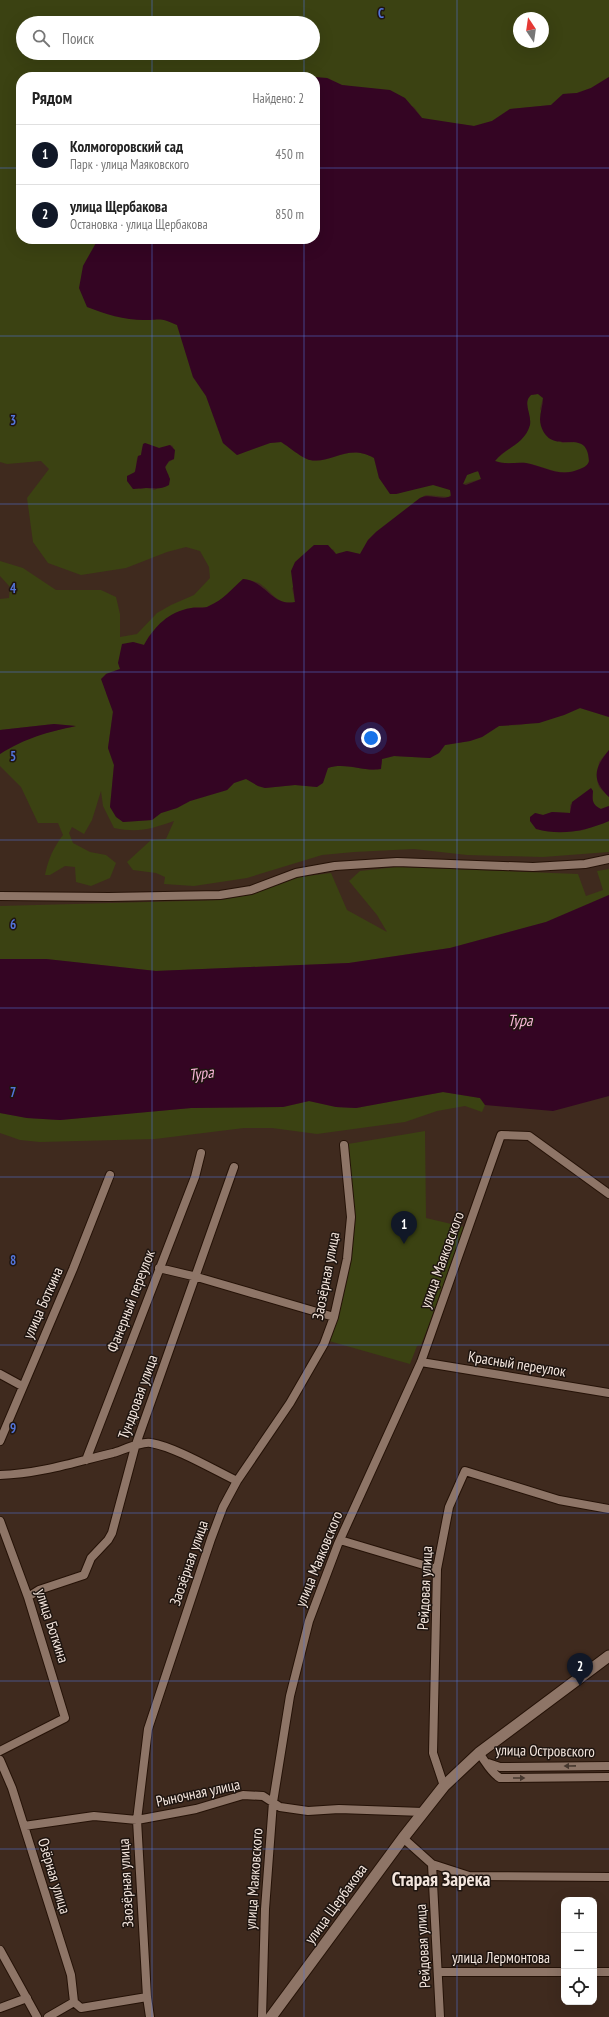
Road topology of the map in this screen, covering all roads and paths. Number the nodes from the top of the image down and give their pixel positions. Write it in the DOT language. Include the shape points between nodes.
graph roads {
  1 [pos="609,859"];
  2 [pos="0,896"];
  3 [pos="344,1145"];
  4 [pos="201,1153"];
  5 [pos="234,1167"];
  6 [pos="110,1175"];
  7 [pos="609,1194"];
  8 [pos="159,1268"];
  9 [pos="196,1277"];
  10 [pos="334,1317"];
  11 [pos="420,1362"];
  12 [pos="0,1374"];
  13 [pos="22,1386"];
  14 [pos="609,1393"];
  15 [pos="0,1441"];
  16 [pos="135,1447"];
  17 [pos="86,1460"];
  18 [pos="0,1475"];
  19 [pos="237,1481"];
  20 [pos="609,1509"];
  21 [pos="0,1521"];
  22 [pos="340,1540"];
  23 [pos="437,1570"];
  24 [pos="28,1597"];
  25 [pos="609,1656"];
  26 [pos="0,1751"];
  27 [pos="479,1753"];
  28 [pos="0,1760"];
  29 [pos="488,1763"];
  30 [pos="609,1766"];
  31 [pos="609,1777"];
  32 [pos="444,1786"];
  33 [pos="273,1802"];
  34 [pos="423,1812"];
  35 [pos="137,1820"];
  36 [pos="24,1826"];
  37 [pos="403,1838"];
  38 [pos="432,1864"];
  39 [pos="609,1877"];
  40 [pos="0,1950"];
  41 [pos="438,1972"];
  42 [pos="561,1972"];
  43 [pos="597,1972"];
  44 [pos="609,1972"];
  45 [pos="147,1997"];
  46 [pos="27,1998"];
  47 [pos="74,2002"];
  48 [pos="0,2008"];
  49 [pos="37,2017"];
  50 [pos="48,2017"];
  51 [pos="150,2017"];
  52 [pos="262,2017"];
  53 [pos="271,2017"];
  54 [pos="440,2017"];
  1 -- 2 [label="street" via="585,864 533,867 397,862 335,866 296,873 251,890 220,895"];
  3 -- 10 [label="street, Заозёрная улица" via="351,1217 347,1259"];
  4 -- 8 [label="street, Фанерный переулок" via="195,1177"];
  5 -- 9 [label="street, Тундровая улица"];
  6 -- 13 [label="street, улица Боткина" via="73,1269"];
  7 -- 11 [label="street, улица Маяковского" via="528,1136 501,1135"];
  8 -- 9 [label="street"];
  8 -- 17 [label="street, Фанерный переулок"];
  9 -- 10 [label="street"];
  9 -- 16 [label="street, Тундровая улица"];
  10 -- 19 [label="street, Заозёрная улица" via="324,1344 290,1403"];
  11 -- 14 [label="street, Красный переулок"];
  11 -- 22 [label="street, улица Маяковского"];
  12 -- 13 [label="street"];
  13 -- 15 [label="street, улица Боткина"];
  16 -- 17 [label="street"];
  16 -- 19 [label="street" via="144,1443 161,1446"];
  16 -- 24 [label="street, Тундровая улица" via="116,1525 108,1540 91,1558 84,1575 39,1590"];
  17 -- 18 [label="street" via="20,1474"];
  19 -- 35 [label="street, Заозёрная улица" via="211,1539 148,1729"];
  20 -- 23 [label="street, Рейдовая улица" via="559,1500 465,1471 449,1507"];
  21 -- 24 [label="street, улица Боткина"];
  22 -- 23 [label="street"];
  22 -- 33 [label="street, улица Маяковского" via="309,1621 290,1696"];
  23 -- 32 [label="street, Рейдовая улица" via="433,1753"];
  24 -- 26 [label="street, улица Боткина" via="65,1718"];
  25 -- 27 [label="street, улица Щербакова"];
  27 -- 29 [label="street"];
  27 -- 32 [label="street, улица Щербакова"];
  28 -- 36 [label="street, Озёрная улица"];
  30 -- 29 [label="street, улица Островского, one-way" via="500,1767"];
  29 -- 31 [label="street, улица Островского, one-way" via="492,1774 500,1778"];
  32 -- 34 [label="street, улица Щербакова"];
  33 -- 34 [label="street, Рыночная улица" via="289,1809 308,1811 339,1809"];
  33 -- 35 [label="street, Рыночная улица" via="263,1796 244,1795 196,1809"];
  33 -- 52 [label="street, улица Маяковского" via="265,1909"];
  34 -- 37 [label="street, улица Щербакова"];
  35 -- 36 [label="street, Рыночная улица" via="94,1816"];
  35 -- 45 [label="street, Заозёрная улица"];
  36 -- 47 [label="street, Озёрная улица" via="71,1974"];
  37 -- 38 [label="street"];
  37 -- 53 [label="street, улица Щербакова"];
  38 -- 39 [label="street" via="469,1876"];
  38 -- 41 [label="street, Рейдовая улица"];
  40 -- 46 [label="street"];
  41 -- 42 [label="street, улица Лермонтова"];
  41 -- 54 [label="street, Рейдовая улица"];
  43 -- 44 [label="street"];
  45 -- 47 [label="street" via="81,2008"];
  45 -- 51 [label="street, Заозёрная улица"];
  46 -- 48 [label="street"];
  46 -- 49 [label="street"];
  47 -- 50 [label="street"];
}
